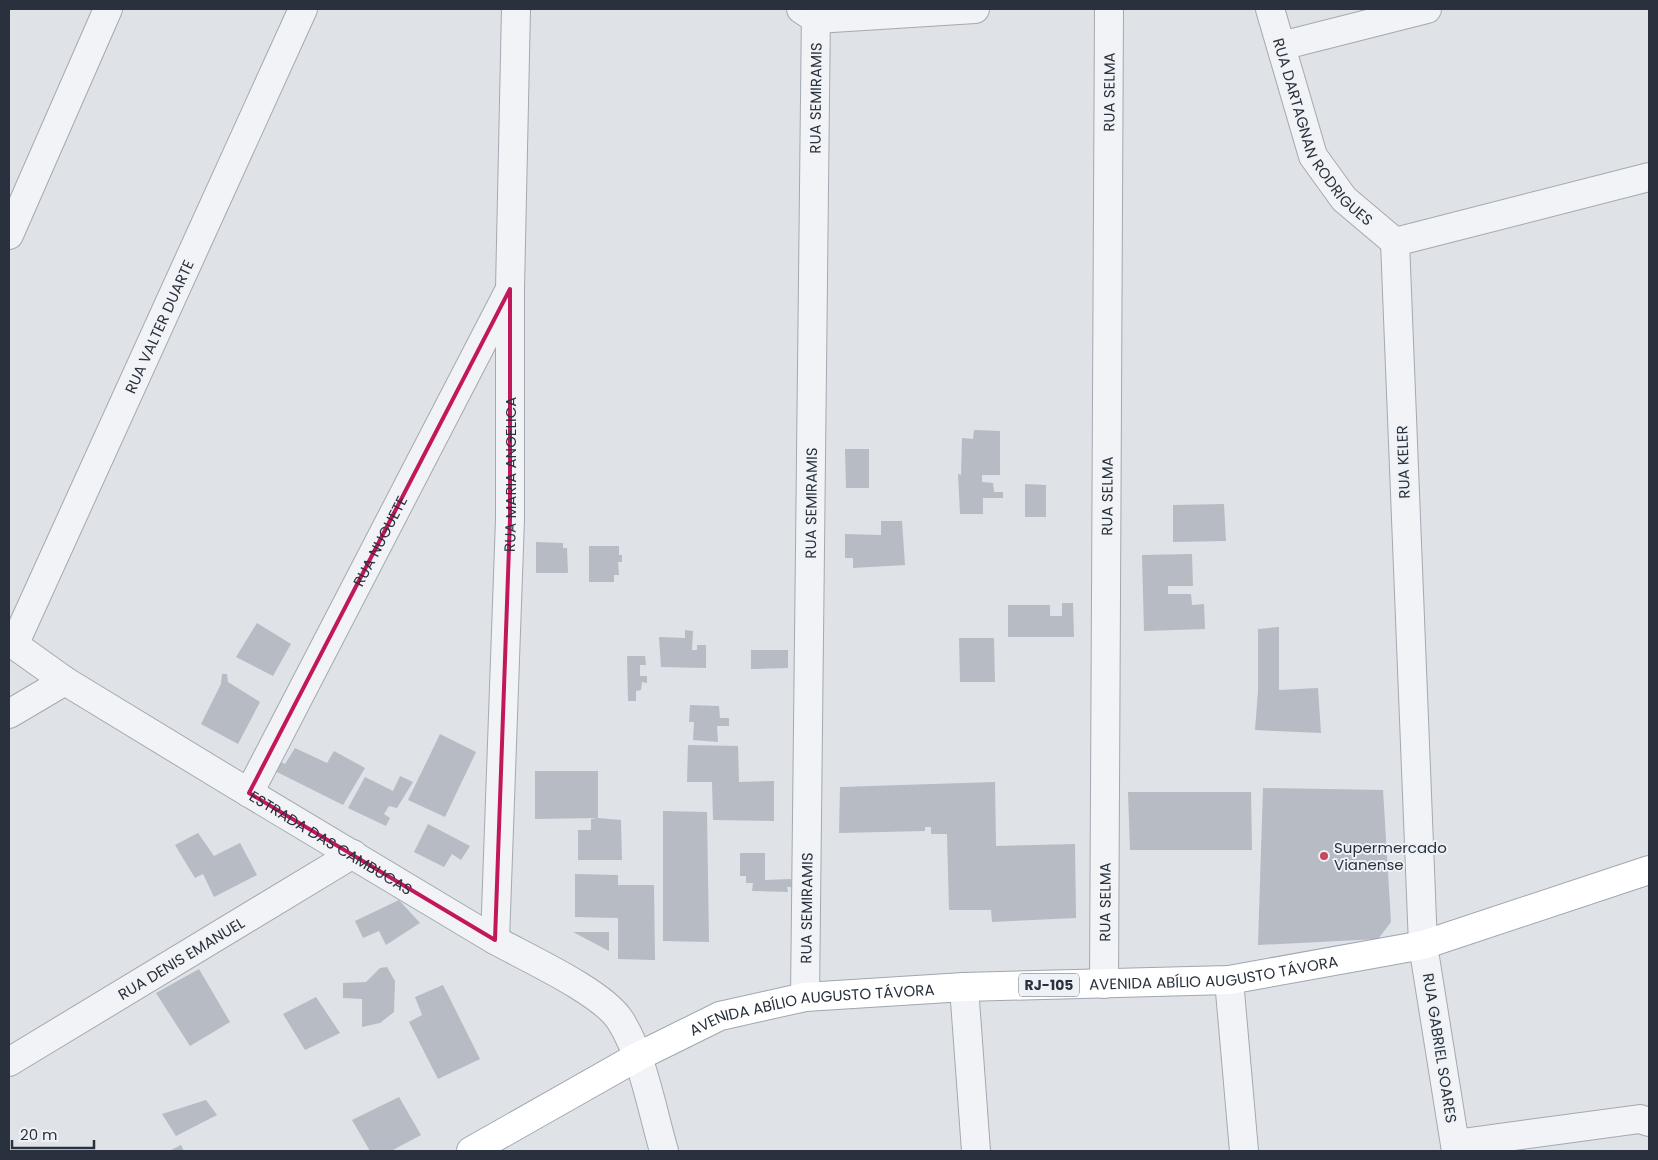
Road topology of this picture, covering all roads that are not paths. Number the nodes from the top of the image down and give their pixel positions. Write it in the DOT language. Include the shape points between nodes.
graph roads {
  1 [pos="108,9"];
  2 [pos="302,9"];
  3 [pos="516,9"];
  4 [pos="975,9"];
  5 [pos="1109,9"];
  6 [pos="1270,9"];
  7 [pos="1427,9"];
  8 [pos="811,12"];
  9 [pos="1281,46"];
  10 [pos="1649,177"];
  11 [pos="9,235"];
  12 [pos="1395,242"];
  13 [pos="510,289"];
  14 [pos="11,643"];
  15 [pos="65,681"];
  16 [pos="9,714"];
  17 [pos="249,793"];
  18 [pos="353,854"];
  19 [pos="1649,870"];
  20 [pos="495,940"];
  21 [pos="1423,945"];
  22 [pos="1229,980"];
  23 [pos="1104,984"];
  24 [pos="964,987"];
  25 [pos="805,997"];
  26 [pos="636,1057"];
  27 [pos="9,1062"];
  28 [pos="1649,1122"];
  29 [pos="1456,1147"];
  30 [pos="471,1151"];
  31 [pos="664,1151"];
  32 [pos="976,1151"];
  33 [pos="1244,1151"];
  1 -- 11 [label="street"];
  2 -- 14 [label="street, RUA VALTER DUARTE"];
  3 -- 13 [label="street, RUA MARIA ANGELICA"];
  4 -- 8 [label="street"];
  5 -- 23 [label="street, RUA SELMA"];
  6 -- 9 [label="street, RUA DARTAGNAN RODRIGUES"];
  7 -- 9 [label="street"];
  8 -- 25 [label="street, RUA SEMIRAMIS"];
  9 -- 12 [label="street, RUA DARTAGNAN RODRIGUES" via="1313,156 1344,199"];
  10 -- 12 [label="street"];
  12 -- 21 [label="street, RUA KELER"];
  13 -- 17 [label="street, RUA NUGUETE"];
  13 -- 20 [label="street, RUA MARIA ANGELICA" via="510,518"];
  14 -- 15 [label="street, ESTRADA DAS CAMBUCAS"];
  15 -- 16 [label="street"];
  15 -- 17 [label="street, ESTRADA DAS CAMBUCAS"];
  17 -- 18 [label="street, ESTRADA DAS CAMBUCAS"];
  18 -- 20 [label="street, ESTRADA DAS CAMBUCAS"];
  18 -- 27 [label="street, RUA DENIS EMANUEL"];
  19 -- 21 [label="main road, AVENIDA ABÍLIO AUGUSTO TÁVORA / RJ-105"];
  20 -- 26 [label="street, ESTRADA DAS CAMBUCAS" via="576,984 604,1005 619,1019"];
  21 -- 22 [label="main road, AVENIDA ABÍLIO AUGUSTO TÁVORA / RJ-105"];
  21 -- 29 [label="street, RUA GABRIEL SOARES"];
  22 -- 23 [label="main road, AVENIDA ABÍLIO AUGUSTO TÁVORA / RJ-105"];
  22 -- 33 [label="street"];
  23 -- 24 [label="main road, AVENIDA ABÍLIO AUGUSTO TÁVORA / RJ-105"];
  24 -- 25 [label="main road, AVENIDA ABÍLIO AUGUSTO TÁVORA / RJ-105"];
  24 -- 32 [label="street"];
  25 -- 26 [label="main road, AVENIDA ABÍLIO AUGUSTO TÁVORA / RJ-105" via="720,1016"];
  26 -- 30 [label="main road, AVENIDA ABÍLIO AUGUSTO TÁVORA / RJ-105"];
  26 -- 31 [label="street, ESTRADA DAS CAMBUCAS"];
  28 -- 29 [label="street" via="1640,1120"];
}
